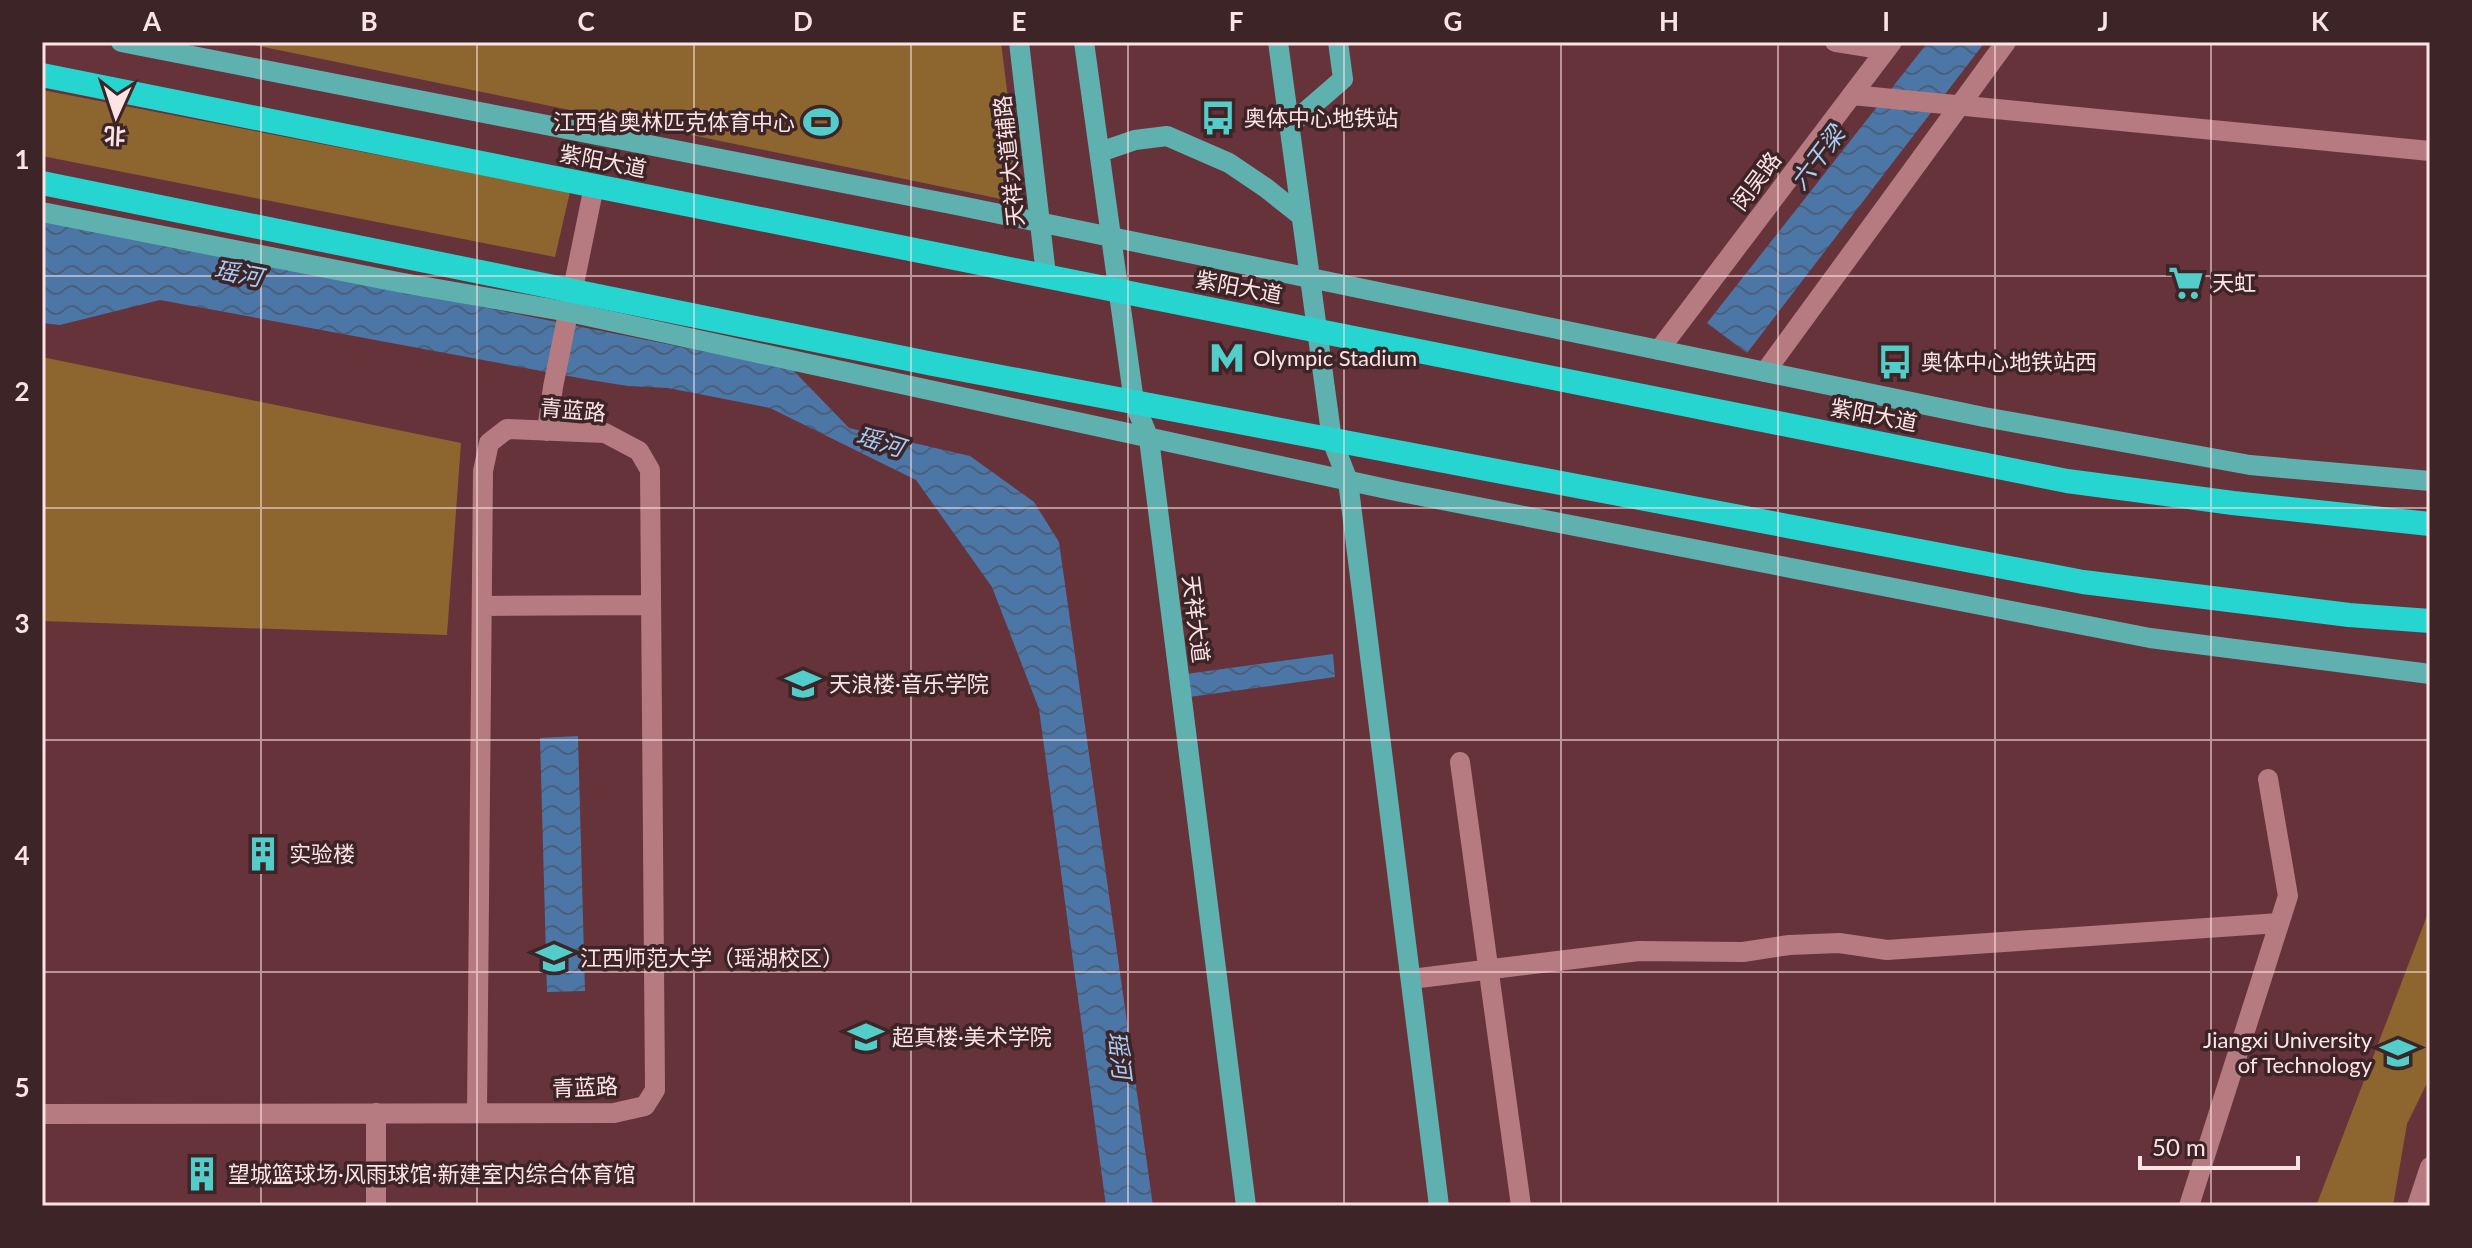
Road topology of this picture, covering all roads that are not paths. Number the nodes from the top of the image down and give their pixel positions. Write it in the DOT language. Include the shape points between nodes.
graph roads {
  1 [pos="121,42"];
  2 [pos="1019,42"];
  3 [pos="1084,42"];
  4 [pos="1278,42"];
  5 [pos="1338,42"];
  6 [pos="1835,42"];
  7 [pos="2006,42"];
  8 [pos="1889,46"];
  9 [pos="42,75"];
  10 [pos="1852,95"];
  11 [pos="1960,105"];
  12 [pos="1290,125"];
  13 [pos="2430,151"];
  14 [pos="1100,152"];
  15 [pos="42,183"];
  16 [pos="594,186"];
  17 [pos="42,212"];
  18 [pos="1300,215"];
  19 [pos="1040,223"];
  20 [pos="1110,237"];
  21 [pos="1046,275"];
  22 [pos="1310,278"];
  23 [pos="1118,289"];
  24 [pos="571,301"];
  25 [pos="1317,329"];
  26 [pos="1659,350"];
  27 [pos="1765,372"];
  28 [pos="1134,402"];
  29 [pos="547,431"];
  30 [pos="1149,439"];
  31 [pos="1332,440"];
  32 [pos="1348,481"];
  33 [pos="2430,481"];
  34 [pos="2430,524"];
  35 [pos="651,605"];
  36 [pos="482,606"];
  37 [pos="2430,621"];
  38 [pos="2430,674"];
  39 [pos="1460,762"];
  40 [pos="2268,779"];
  41 [pos="2279,923"];
  42 [pos="1488,970"];
  43 [pos="1411,979"];
  44 [pos="376,1113"];
  45 [pos="477,1113"];
  46 [pos="42,1114"];
  47 [pos="2430,1167"];
  48 [pos="376,1206"];
  49 [pos="1246,1206"];
  50 [pos="1439,1206"];
  51 [pos="1521,1206"];
  52 [pos="2189,1206"];
  53 [pos="2417,1206"];
  1 -- 19 [label="main road"];
  2 -- 19 [label="main road, 天祥大道辅路"];
  3 -- 14 [label="main road, 天祥大道"];
  4 -- 12 [label="main road"];
  5 -- 12 [label="main road" via="1343,79"];
  6 -- 8 [label="street"];
  7 -- 11 [label="street"];
  8 -- 10 [label="street, 闵吴路"];
  9 -- 16 [label="highway, 紫阳大道"];
  10 -- 11 [label="street"];
  10 -- 26 [label="street, 闵吴路"];
  11 -- 13 [label="street"];
  11 -- 27 [label="street"];
  12 -- 18 [label="main road"];
  14 -- 18 [label="main road" via="1167,136 1229,163"];
  14 -- 20 [label="main road, 天祥大道"];
  15 -- 24 [label="highway"];
  16 -- 21 [label="highway, 紫阳大道"];
  16 -- 24 [label="street"];
  17 -- 24 [label="main road" via="403,283"];
  18 -- 22 [label="main road"];
  19 -- 20 [label="main road"];
  19 -- 21 [label="main road, 天祥大道辅路"];
  20 -- 22 [label="main road"];
  20 -- 23 [label="main road, 天祥大道"];
  21 -- 23 [label="highway, 紫阳大道"];
  22 -- 25 [label="main road"];
  22 -- 26 [label="main road"];
  23 -- 25 [label="highway, 紫阳大道"];
  23 -- 28 [label="main road, 天祥大道"];
  24 -- 28 [label="highway"];
  24 -- 29 [label="street"];
  24 -- 30 [label="main road"];
  25 -- 31 [label="main road"];
  25 -- 34 [label="highway, 紫阳大道" via="2067,481"];
  26 -- 27 [label="main road"];
  27 -- 33 [label="main road" via="2250,465"];
  28 -- 30 [label="main road, 天祥大道"];
  28 -- 31 [label="highway"];
  29 -- 35 [label="street, 青蓝路" via="605,433 639,451 650,470"];
  29 -- 36 [label="street, 青蓝路" via="507,429 489,443 483,471"];
  30 -- 32 [label="main road"];
  30 -- 49 [label="main road, 天祥大道"];
  31 -- 32 [label="main road"];
  31 -- 37 [label="highway" via="2083,582"];
  32 -- 38 [label="main road" via="2150,638"];
  32 -- 43 [label="main road"];
  35 -- 36 [label="street"];
  35 -- 45 [label="street, 青蓝路" via="655,1090 645,1106 614,1113"];
  36 -- 45 [label="street, 青蓝路"];
  39 -- 42 [label="street"];
  40 -- 41 [label="street" via="2288,896"];
  41 -- 42 [label="street" via="1887,950 1839,943 1743,952 1639,951"];
  41 -- 52 [label="street"];
  42 -- 43 [label="street"];
  42 -- 51 [label="street"];
  43 -- 50 [label="main road"];
  44 -- 45 [label="street, 青蓝路"];
  44 -- 46 [label="street, 青蓝路"];
  44 -- 48 [label="street"];
  47 -- 53 [label="street"];
}
